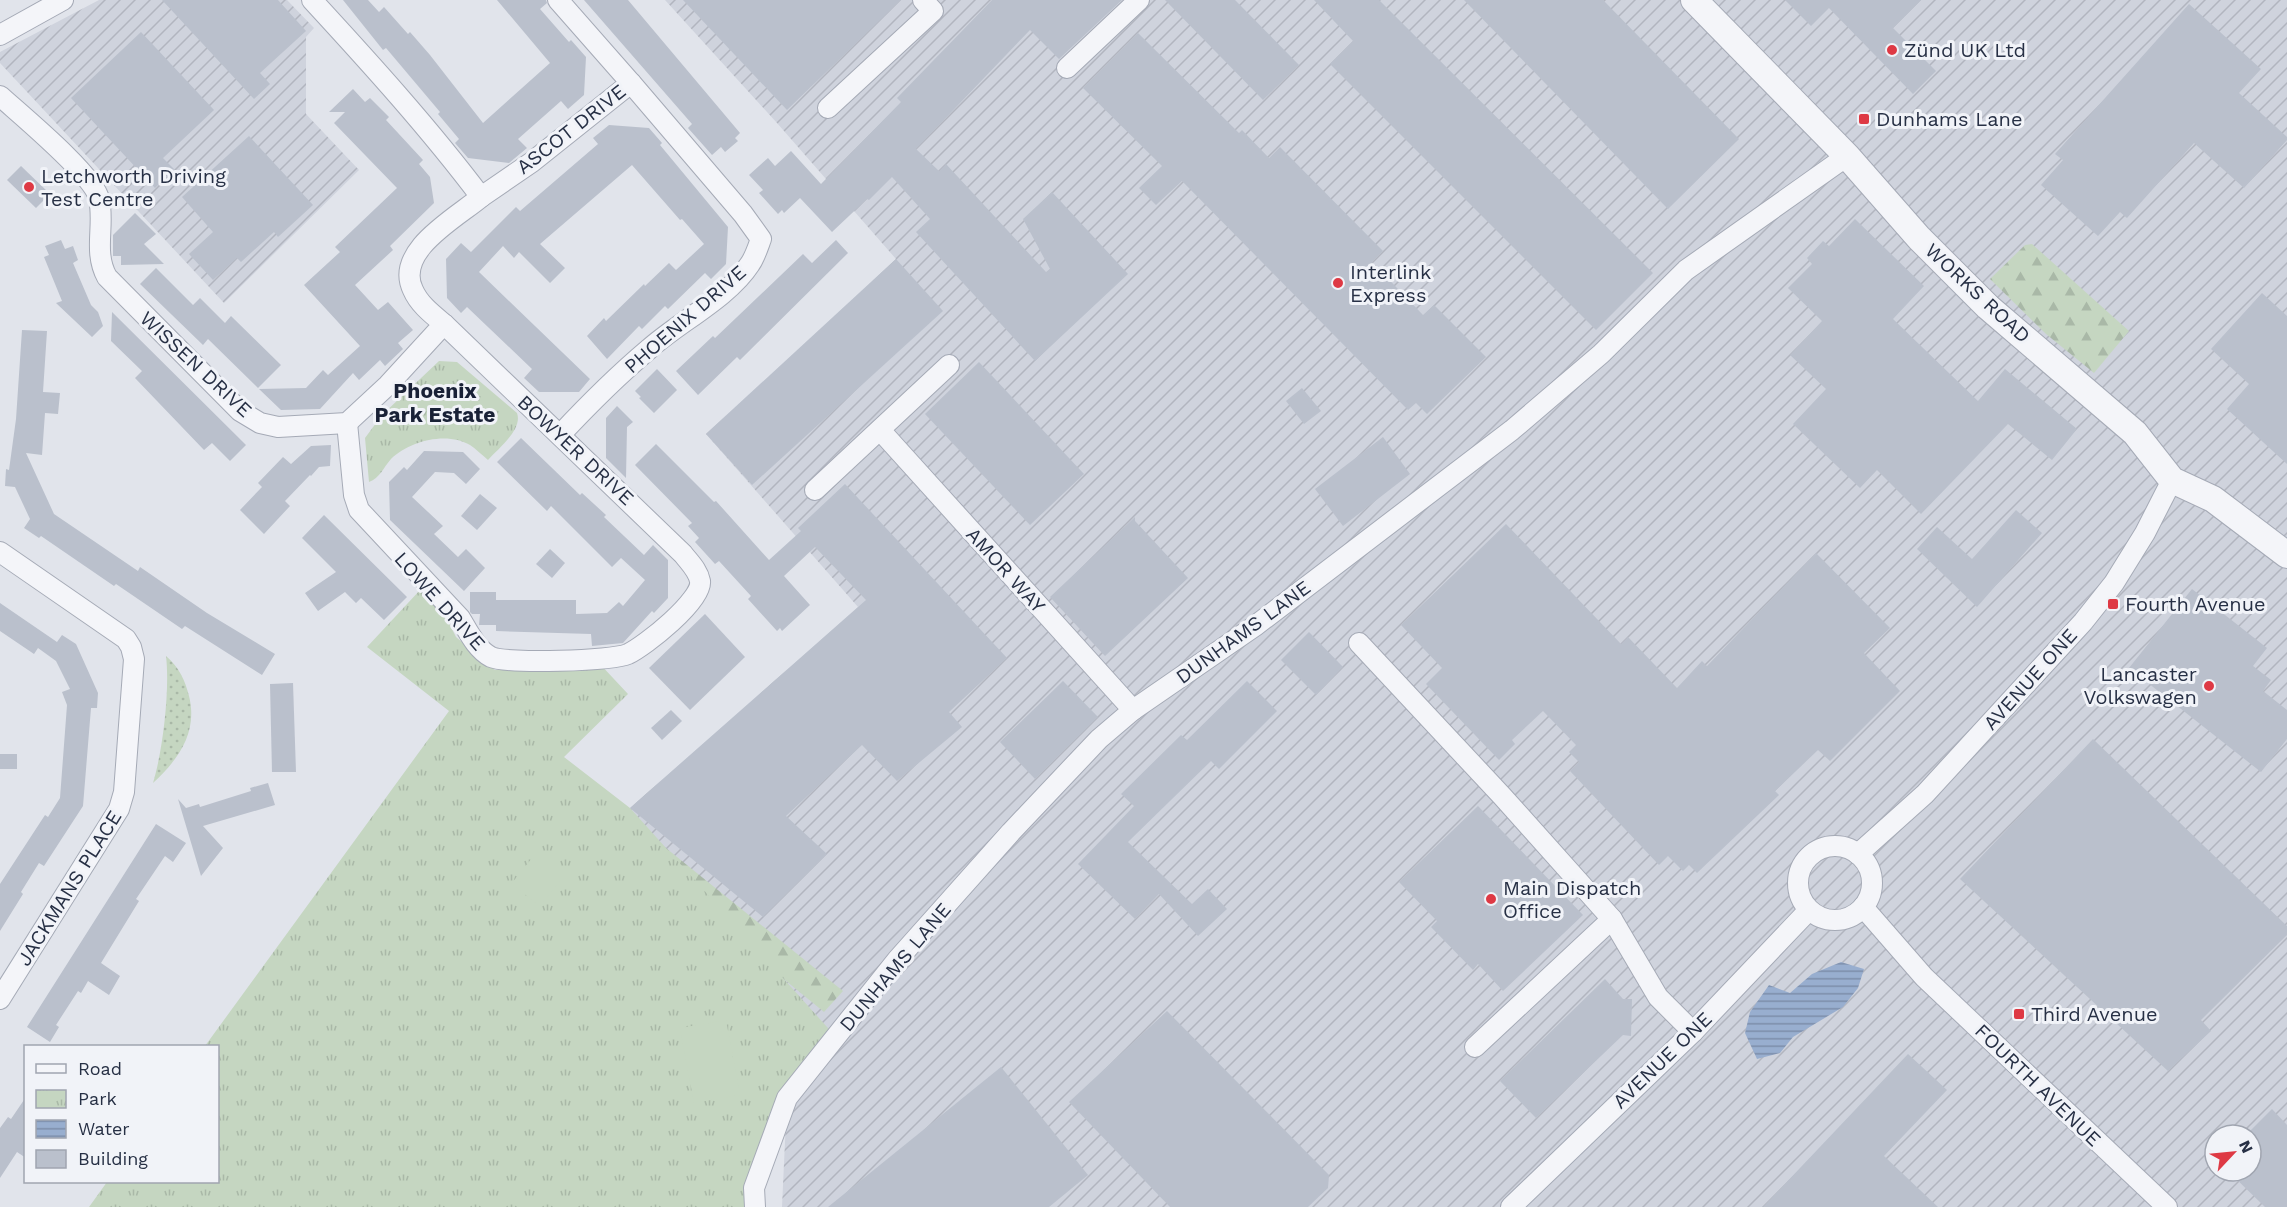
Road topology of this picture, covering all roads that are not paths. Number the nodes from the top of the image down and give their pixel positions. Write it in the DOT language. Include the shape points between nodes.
graph roads {
  1 [pos="63,0"];
  2 [pos="312,0"];
  3 [pos="558,0"];
  4 [pos="923,0"];
  5 [pos="1139,0"];
  6 [pos="1694,0"];
  7 [pos="0,35"];
  8 [pos="1067,68"];
  9 [pos="631,83"];
  10 [pos="0,96"];
  11 [pos="828,108"];
  12 [pos="1847,156"];
  13 [pos="481,197"];
  14 [pos="444,324"];
  15 [pos="949,365"];
  16 [pos="347,423"];
  17 [pos="880,430"];
  18 [pos="560,435"];
  19 [pos="2172,480"];
  20 [pos="815,490"];
  21 [pos="0,552"];
  22 [pos="2287,555"];
  23 [pos="700,582"];
  24 [pos="1359,644"];
  25 [pos="1133,710"];
  26 [pos="1858,854"];
  27 [pos="1863,907"];
  28 [pos="1809,910"];
  29 [pos="1612,919"];
  30 [pos="0,999"];
  31 [pos="1693,1032"];
  32 [pos="1475,1047"];
  33 [pos="755,1207"];
  34 [pos="1511,1207"];
  35 [pos="2167,1207"];
  1 -- 7 [label="street"];
  2 -- 13 [label="street" via="397,94"];
  3 -- 9 [label="street, ASCOT DRIVE"];
  4 -- 11 [label="street" via="933,11"];
  5 -- 8 [label="street"];
  6 -- 12 [label="street, WORKS ROAD"];
  9 -- 13 [label="street, ASCOT DRIVE"];
  9 -- 18 [label="street, PHOENIX DRIVE" via="761,239 751,264 732,284 650,348"];
  10 -- 16 [label="street, WISSEN DRIVE" via="96,189 100,207 99,255 106,277 240,411 260,423 278,427"];
  12 -- 19 [label="street, WORKS ROAD" via="1988,308 2135,433"];
  12 -- 25 [label="street, DUNHAMS LANE" via="1686,270 1601,354 1512,430 1231,644"];
  13 -- 14 [label="street" via="426,241 410,263 413,291"];
  14 -- 16 [label="street"];
  14 -- 18 [label="street, BOWYER DRIVE"];
  15 -- 17 [label="street"];
  16 -- 23 [label="street, LOWE DRIVE" via="359,510 491,657 514,661 628,654 686,609 697,595"];
  17 -- 20 [label="street"];
  17 -- 25 [label="street, AMOR WAY"];
  18 -- 23 [label="street, BOWYER DRIVE" via="670,540 694,567"];
  19 -- 22 [label="street, WORKS ROAD" via="2212,498"];
  19 -- 26 [label="street, AVENUE ONE" via="2114,583 2083,622 1925,794"];
  21 -- 30 [label="street, JACKMANS PLACE" via="126,639 134,659 124,792 119,809"];
  24 -- 29 [label="street"];
  25 -- 33 [label="street, DUNHAMS LANE" via="1099,739 897,960 788,1098 754,1188"];
  26 -- 27 [label="street" via="1868,865 1872,879"];
  26 -- 28 [label="street" via="1846,847 1832,846 1808,857 1798,884"];
  27 -- 28 [label="street" via="1852,916 1837,920 1822,918"];
  27 -- 35 [label="street, FOURTH AVENUE" via="1924,977"];
  28 -- 31 [label="street, AVENUE ONE"];
  29 -- 31 [label="street" via="1658,997"];
  29 -- 32 [label="street"];
  31 -- 34 [label="street, AVENUE ONE"];
}
